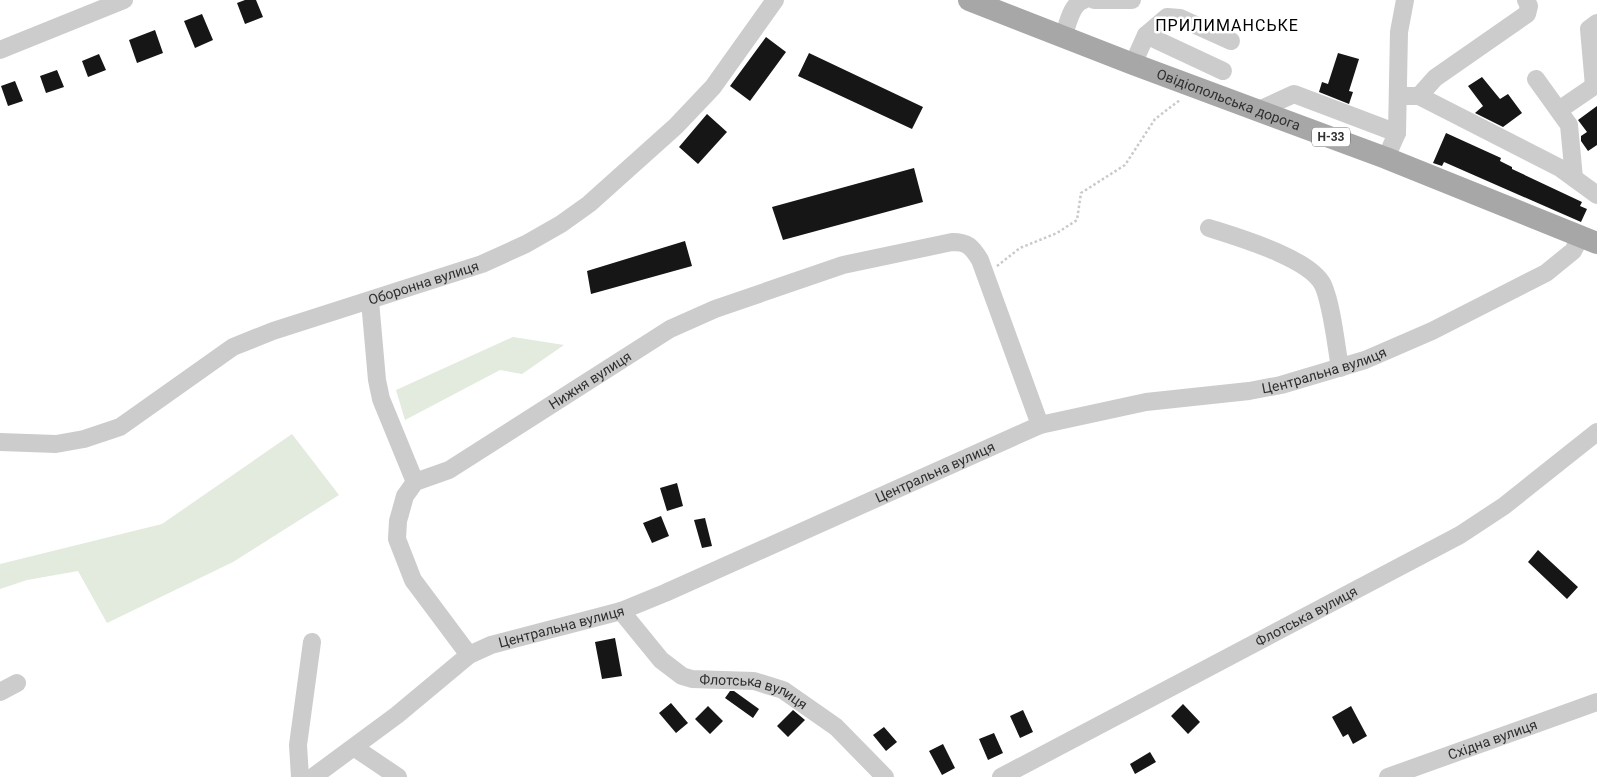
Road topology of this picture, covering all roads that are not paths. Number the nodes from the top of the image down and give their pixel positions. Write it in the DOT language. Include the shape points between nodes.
graph roads {
  1 [pos="124,0"];
  2 [pos="775,0"];
  3 [pos="1084,0"];
  4 [pos="1094,0"];
  5 [pos="1132,0"];
  6 [pos="1405,0"];
  7 [pos="1526,0"];
  8 [pos="973,1"];
  9 [pos="1597,23"];
  10 [pos="1146,35"];
  11 [pos="1063,36"];
  12 [pos="1231,41"];
  13 [pos="0,50"];
  14 [pos="1133,64"];
  15 [pos="1223,71"];
  16 [pos="1536,79"];
  17 [pos="1596,85"];
  18 [pos="1398,96"];
  19 [pos="1418,96"];
  20 [pos="1259,110"];
  21 [pos="1559,110"];
  22 [pos="1397,133"];
  23 [pos="1386,158"];
  24 [pos="1574,178"];
  25 [pos="1597,195"];
  26 [pos="1209,228"];
  27 [pos="1589,240"];
  28 [pos="370,301"];
  29 [pos="1340,368"];
  30 [pos="1040,425"];
  31 [pos="1597,432"];
  32 [pos="0,442"];
  33 [pos="415,482"];
  34 [pos="621,611"];
  35 [pos="312,642"];
  36 [pos="469,656"];
  37 [pos="17,683"];
  38 [pos="0,692"];
  39 [pos="1597,702"];
  40 [pos="355,748"];
  41 [pos="300,777"];
  42 [pos="313,777"];
  43 [pos="398,777"];
  44 [pos="884,777"];
  45 [pos="1001,777"];
  46 [pos="1388,777"];
  1 -- 13 [label="street"];
  2 -- 28 [label="street, Оборонна вулиця" via="713,87 676,126 589,204 526,244 482,264"];
  3 -- 11 [label="street" via="1074,8"];
  4 -- 5 [label="street"];
  6 -- 18 [label="street" via="1399,32"];
  7 -- 19 [label="street" via="1528,14 1435,78"];
  8 -- 11 [label="main road, Овідіопольська дорога / Н-33"];
  9 -- 17 [label="street" via="1589,29"];
  10 -- 12 [label="street" via="1171,17"];
  10 -- 14 [label="street"];
  10 -- 15 [label="street"];
  11 -- 14 [label="main road, Овідіопольська дорога / Н-33"];
  14 -- 20 [label="main road, Овідіопольська дорога / Н-33"];
  16 -- 21 [label="street"];
  17 -- 21 [label="street"];
  18 -- 19 [label="street"];
  18 -- 22 [label="street"];
  19 -- 24 [label="street"];
  20 -- 22 [label="street" via="1294,94"];
  20 -- 23 [label="main road, Овідіопольська дорога / Н-33"];
  21 -- 24 [label="street" via="1569,124"];
  22 -- 23 [label="street"];
  23 -- 27 [label="main road, Овідіопольська дорога / Н-33"];
  24 -- 25 [label="street"];
  26 -- 29 [label="street" via="1262,246 1317,276 1326,294"];
  27 -- 29 [label="street, Центральна вулиця" via="1546,273 1398,347"];
  28 -- 32 [label="street, Оборонна вулиця" via="233,347 133,418 106,432 56,444"];
  28 -- 33 [label="street" via="381,399"];
  29 -- 30 [label="street, Центральна вулиця" via="1273,387 1146,402"];
  30 -- 33 [label="street, Нижня вулиця" via="986,274 972,248 964,242 952,242 843,264 715,309 670,329 449,470"];
  30 -- 34 [label="street, Центральна вулиця"];
  31 -- 45 [label="street, Флотська вулиця" via="1504,506 1460,535"];
  33 -- 36 [label="street" via="405,496 398,521 397,539 401,555 413,580"];
  34 -- 36 [label="street, Центральна вулиця" via="491,646"];
  34 -- 44 [label="street, Флотська вулиця" via="661,660 682,676 754,680 783,690 836,728"];
  35 -- 41 [label="street" via="298,745"];
  36 -- 40 [label="street, Центральна вулиця"];
  37 -- 38 [label="street"];
  39 -- 46 [label="street, Східна вулиця"];
  40 -- 42 [label="street, Центральна вулиця"];
  40 -- 43 [label="street"];
}
